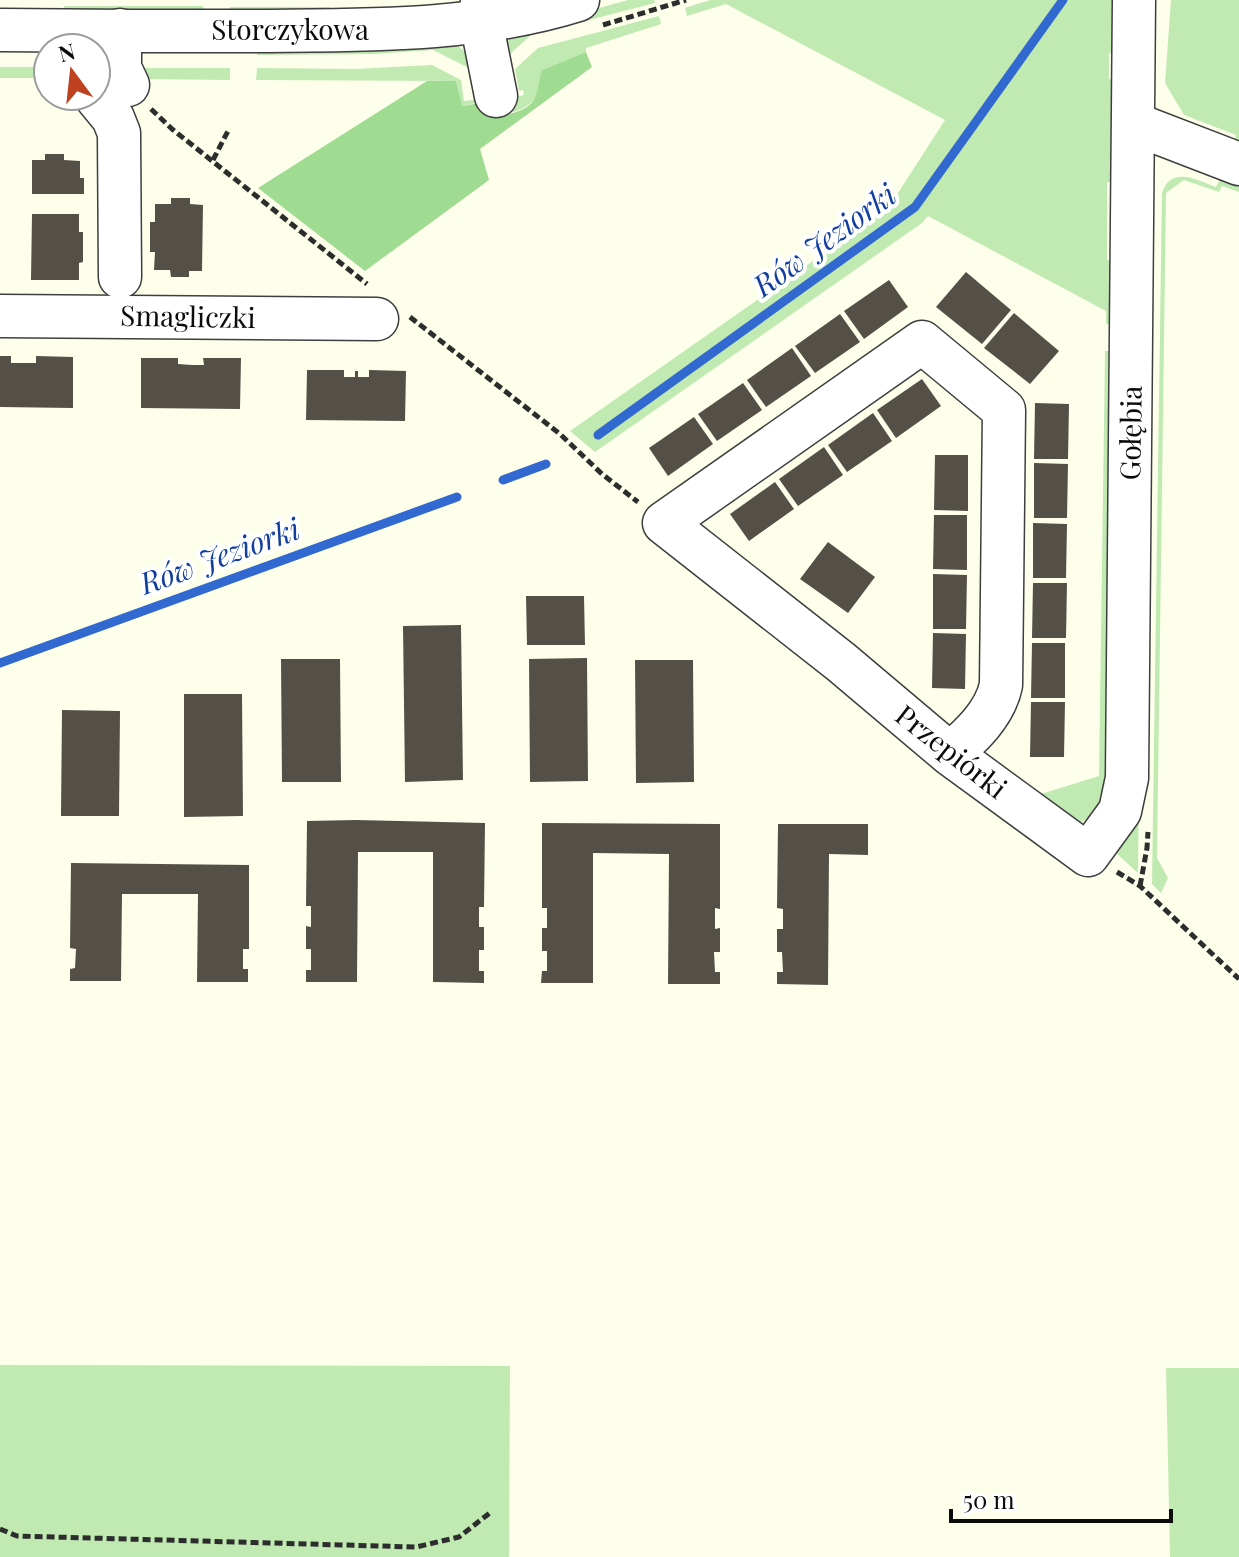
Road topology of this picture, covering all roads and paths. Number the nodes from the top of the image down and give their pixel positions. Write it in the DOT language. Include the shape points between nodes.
graph roads {
  1 [pos="578,0"];
  2 [pos="1134,0"];
  3 [pos="482,10"];
  4 [pos="218,16"];
  5 [pos="4,20"];
  6 [pos="120,30"];
  7 [pos="51,32"];
  8 [pos="111,32"];
  9 [pos="112,88"];
  10 [pos="496,96"];
  11 [pos="112,104"];
  12 [pos="1135,124"];
  13 [pos="229,129"];
  14 [pos="213,160"];
  15 [pos="1239,164"];
  16 [pos="120,277"];
  17 [pos="0,316"];
  18 [pos="377,319"];
  19 [pos="950,754"];
  20 [pos="1088,855"];
  21 [pos="1239,979"];
  22 [pos="491,1512"];
  23 [pos="0,1529"];
  1 -- 3 [label="street, Storczykowa" via="550,9"];
  2 -- 12 [label="street, Gołębia"];
  3 -- 4 [label="street, Storczykowa" via="372,30"];
  3 -- 10 [label="street"];
  4 -- 6 [label="street, Storczykowa"];
  5 -- 7 [label="street, Storczykowa"];
  6 -- 8 [label="street, Storczykowa"];
  6 -- 9 [label="street" via="120,68"];
  11 -- 16 [label="street" via="119,133"];
  12 -- 15 [label="street"];
  12 -- 20 [label="street, Gołębia" via="1127,778 1120,811"];
  13 -- 14 [label="path"];
  17 -- 18 [label="street, Smagliczki"];
  19 -- 19 [label="street, Przepiórki" via="664,523 922,342 1004,410 1001,685 997,702"];
  19 -- 20 [label="street, Przepiórki"];
  20 -- 21 [label="path" via="1140,886"];
  22 -- 23 [label="path" via="459,1537 416,1547 17,1536"];
}
